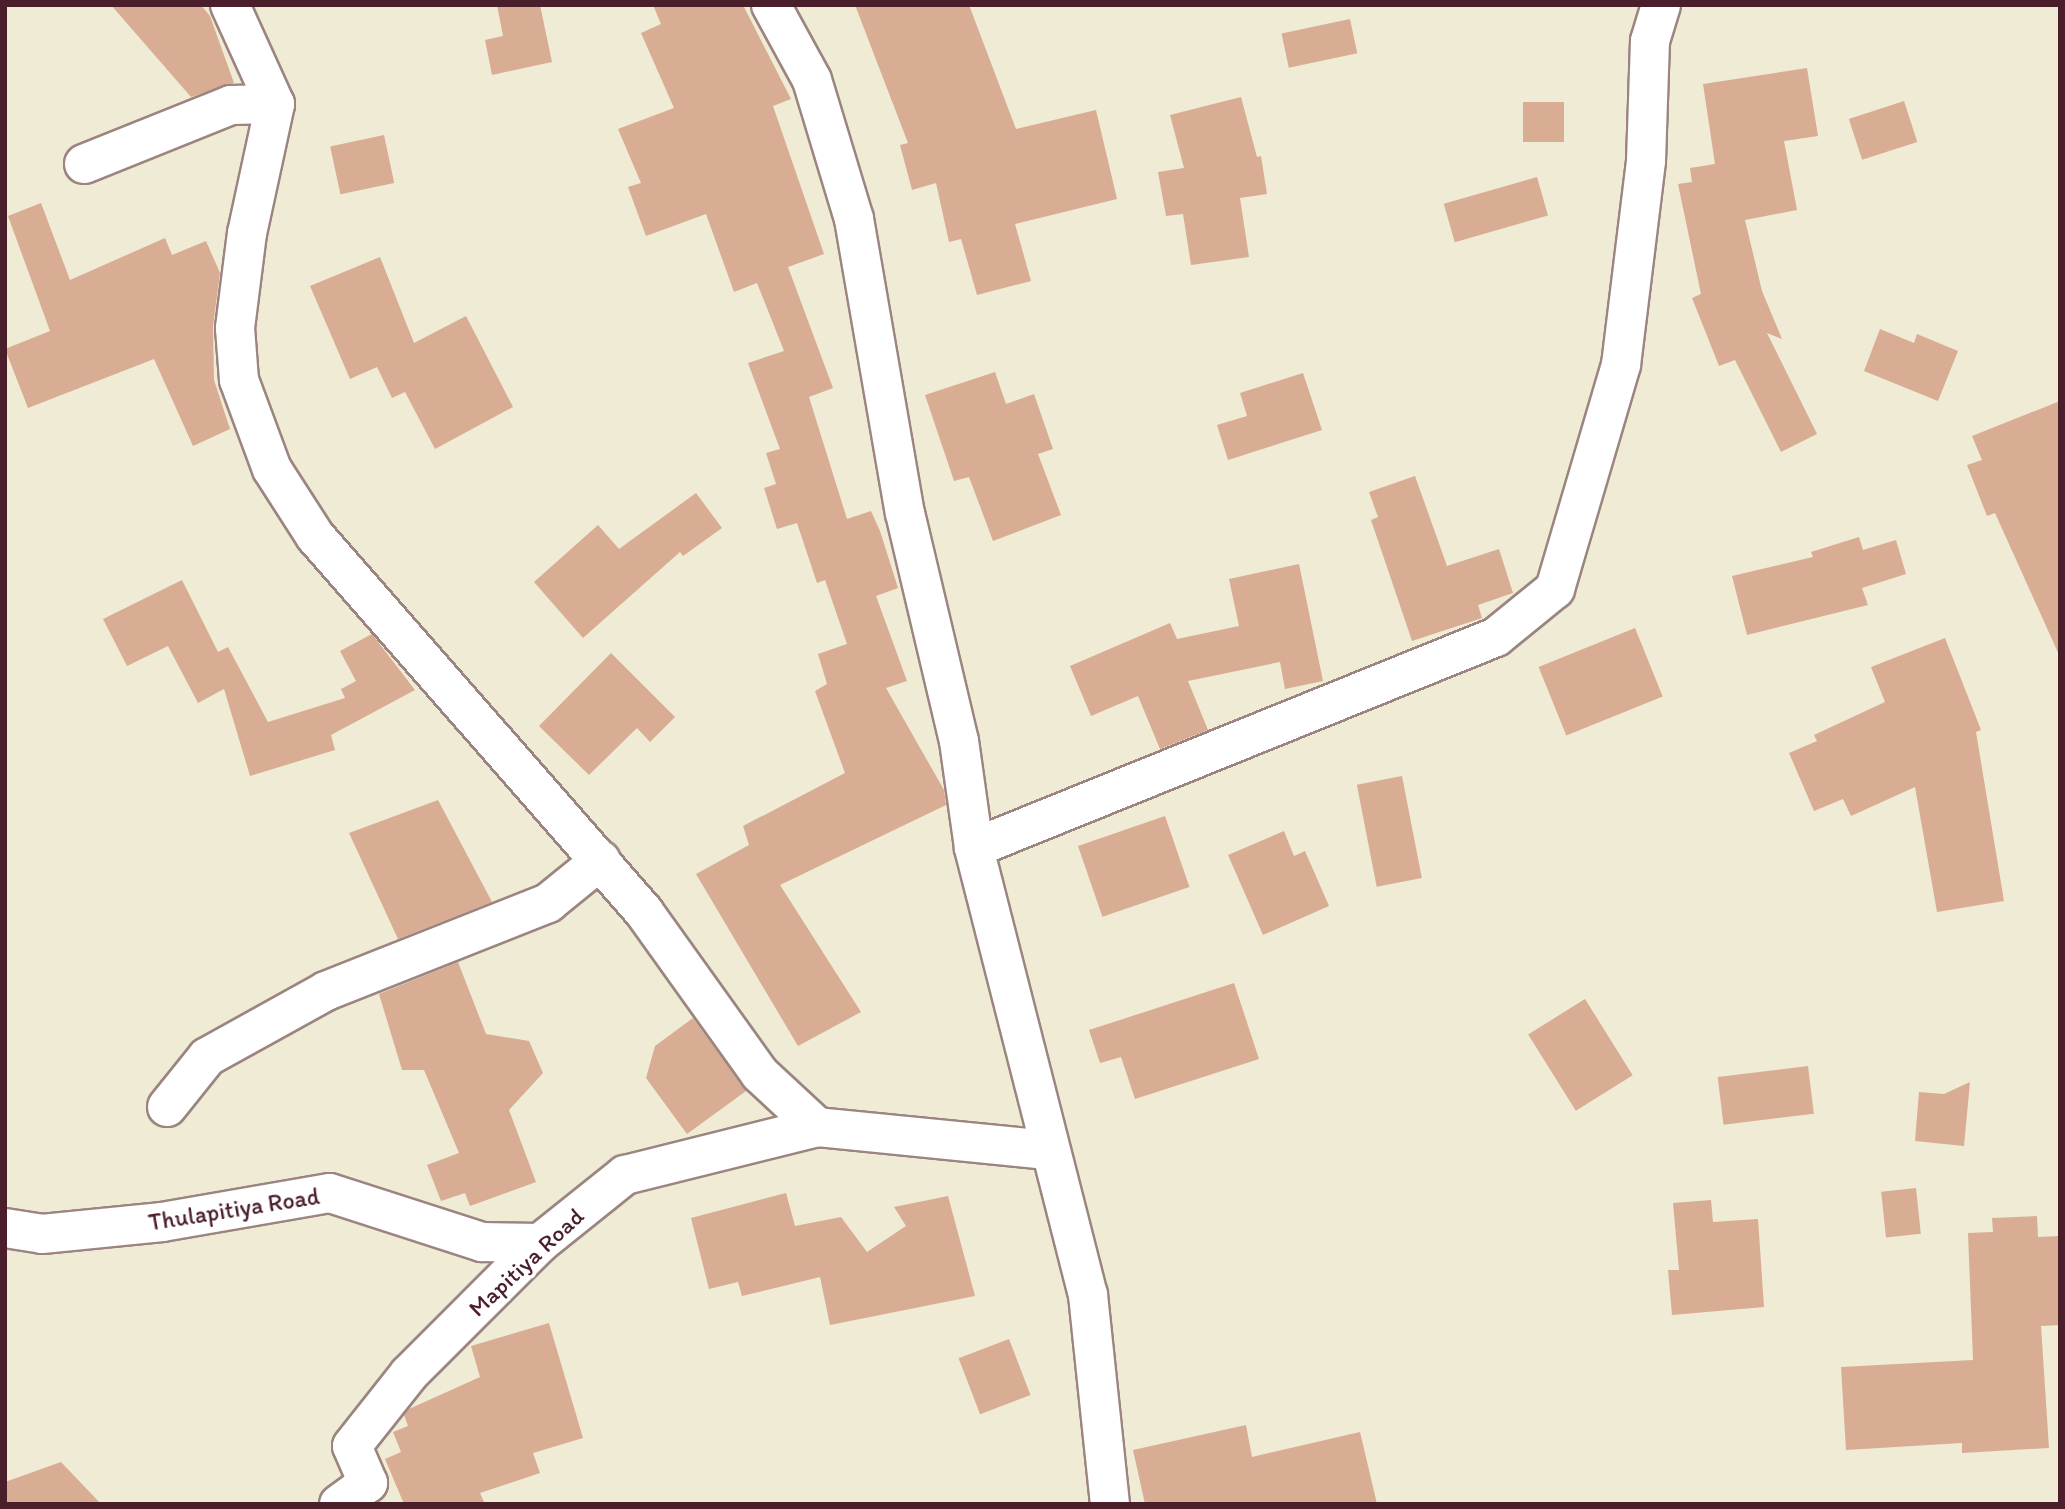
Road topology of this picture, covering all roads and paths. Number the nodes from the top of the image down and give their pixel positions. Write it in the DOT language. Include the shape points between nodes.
graph roads {
  1 [pos="230,5"];
  2 [pos="771,5"];
  3 [pos="1661,5"];
  4 [pos="275,104"];
  5 [pos="84,164"];
  6 [pos="974,848"];
  7 [pos="601,860"];
  8 [pos="167,1107"];
  9 [pos="817,1126"];
  10 [pos="1049,1150"];
  11 [pos="5,1228"];
  12 [pos="540,1242"];
  13 [pos="339,1504"];
  14 [pos="1110,1504"];
  1 -- 4 [label="street"];
  2 -- 6 [label="street" via="812,80 855,219 905,513 959,741"];
  3 -- 6 [label="street" via="1650,41 1646,161 1620,365 1556,589 1496,637"];
  4 -- 5 [label="street" via="232,105"];
  4 -- 7 [label="street" via="247,233 235,328 239,380 272,469 332,556"];
  6 -- 10 [label="street"];
  7 -- 8 [label="street" via="548,903 326,991 206,1058"];
  7 -- 9 [label="street" via="760,1074"];
  9 -- 10 [label="street"];
  9 -- 12 [label="street, Mapitiya Road" via="625,1175"];
  10 -- 14 [label="street" via="1088,1295"];
  11 -- 12 [label="street, Thulapitiya Road" via="42,1234 149,1224 330,1194 481,1242"];
  12 -- 13 [label="street, Mapitiya Road" via="409,1374 352,1446 368,1483"];
}
